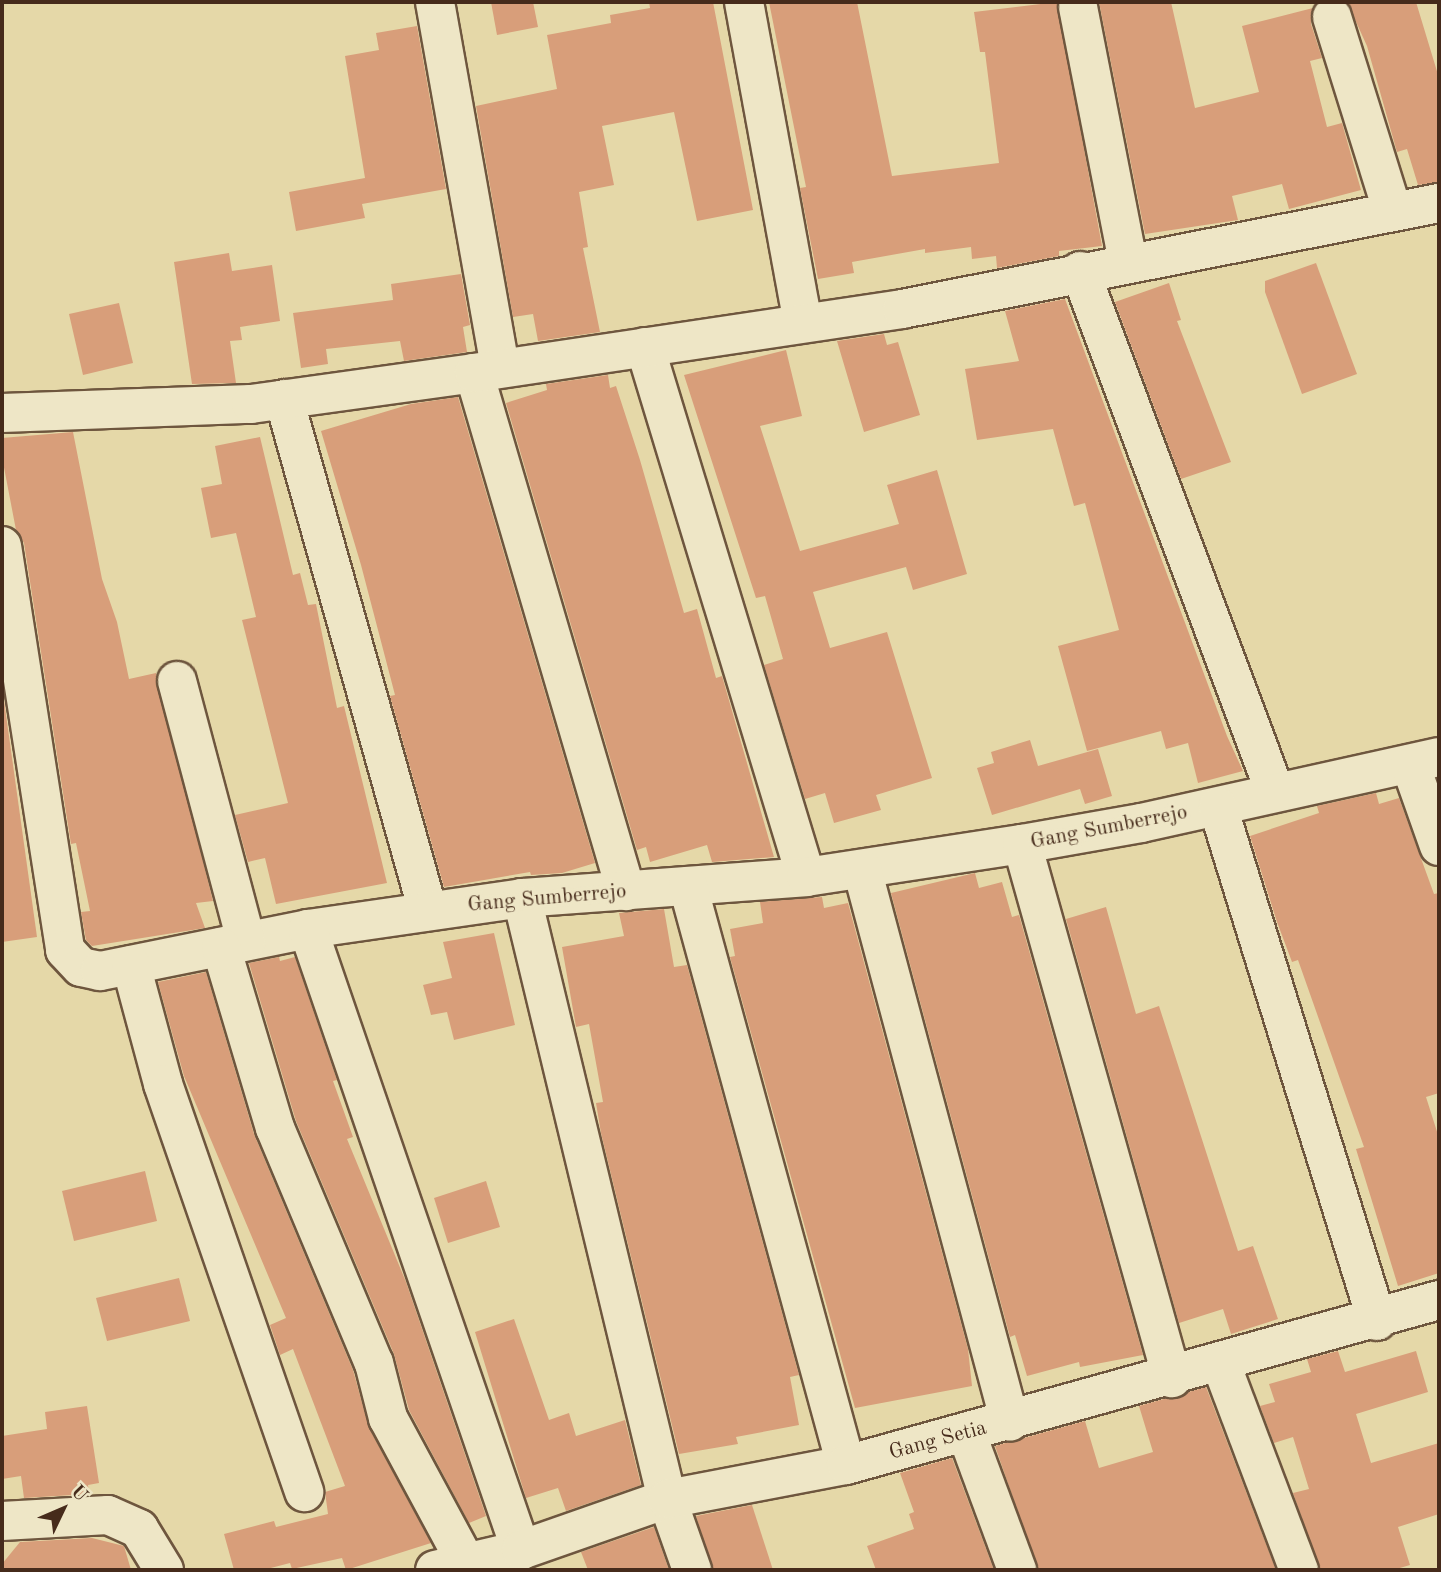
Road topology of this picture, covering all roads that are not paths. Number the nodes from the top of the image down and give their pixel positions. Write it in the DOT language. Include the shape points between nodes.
graph roads {
  1 [pos="435,2"];
  2 [pos="744,2"];
  3 [pos="1078,7"];
  4 [pos="1332,17"];
  5 [pos="1439,202"];
  6 [pos="1392,210"];
  7 [pos="1128,261"];
  8 [pos="1080,271"];
  9 [pos="803,323"];
  10 [pos="645,347"];
  11 [pos="487,370"];
  12 [pos="284,399"];
  13 [pos="2,413"];
  14 [pos="2,546"];
  15 [pos="177,681"];
  16 [pos="1425,760"];
  17 [pos="1275,792"];
  18 [pos="1218,807"];
  19 [pos="1022,844"];
  20 [pos="1439,846"];
  21 [pos="862,869"];
  22 [pos="806,877"];
  23 [pos="688,886"];
  24 [pos="626,891"];
  25 [pos="522,898"];
  26 [pos="428,911"];
  27 [pos="308,929"];
  28 [pos="233,944"];
  29 [pos="131,965"];
  30 [pos="1439,1300"];
  31 [pos="1377,1321"];
  32 [pos="1221,1364"];
  33 [pos="1171,1378"];
  34 [pos="1010,1422"];
  35 [pos="966,1432"];
  36 [pos="846,1465"];
  37 [pos="304,1492"];
  38 [pos="667,1499"];
  39 [pos="2,1521"];
  40 [pos="521,1550"];
  41 [pos="457,1567"];
  42 [pos="164,1570"];
  43 [pos="692,1570"];
  44 [pos="1017,1570"];
  45 [pos="1299,1570"];
  1 -- 11 [label="street"];
  2 -- 9 [label="street"];
  3 -- 7 [label="street"];
  4 -- 6 [label="street"];
  5 -- 6 [label="street"];
  6 -- 7 [label="street"];
  7 -- 8 [label="street"];
  8 -- 9 [label="street" via="902,309"];
  8 -- 17 [label="street"];
  9 -- 10 [label="street"];
  10 -- 11 [label="street"];
  10 -- 22 [label="street"];
  11 -- 12 [label="street"];
  11 -- 24 [label="street"];
  12 -- 13 [label="street"];
  12 -- 26 [label="street"];
  14 -- 29 [label="street, Gang Sumberrejo" via="65,950 81,967"];
  15 -- 28 [label="street"];
  16 -- 17 [label="street, Gang Sumberrejo"];
  16 -- 20 [label="street"];
  17 -- 18 [label="street, Gang Sumberrejo"];
  18 -- 19 [label="street, Gang Sumberrejo"];
  18 -- 31 [label="street"];
  19 -- 21 [label="street, Gang Sumberrejo"];
  19 -- 33 [label="street"];
  21 -- 22 [label="street, Gang Sumberrejo"];
  21 -- 34 [label="street"];
  22 -- 23 [label="street, Gang Sumberrejo"];
  23 -- 24 [label="street, Gang Sumberrejo"];
  23 -- 36 [label="street"];
  24 -- 25 [label="street, Gang Sumberrejo"];
  25 -- 26 [label="street, Gang Sumberrejo"];
  25 -- 38 [label="street"];
  26 -- 27 [label="street, Gang Sumberrejo"];
  27 -- 28 [label="street, Gang Sumberrejo"];
  27 -- 40 [label="street"];
  28 -- 29 [label="street, Gang Sumberrejo"];
  28 -- 41 [label="street" via="275,1128 374,1363 388,1418"];
  29 -- 37 [label="street" via="163,1084"];
  30 -- 31 [label="street, Gang Setia"];
  31 -- 32 [label="street, Gang Setia"];
  32 -- 33 [label="street, Gang Setia"];
  32 -- 45 [label="street"];
  33 -- 34 [label="street, Gang Setia"];
  34 -- 35 [label="street, Gang Setia"];
  35 -- 36 [label="street, Gang Setia"];
  35 -- 44 [label="street"];
  36 -- 38 [label="street, Gang Setia"];
  38 -- 40 [label="street, Gang Setia"];
  38 -- 43 [label="street"];
  39 -- 42 [label="street" via="108,1515 139,1529"];
  40 -- 41 [label="street, Gang Setia"];
}
